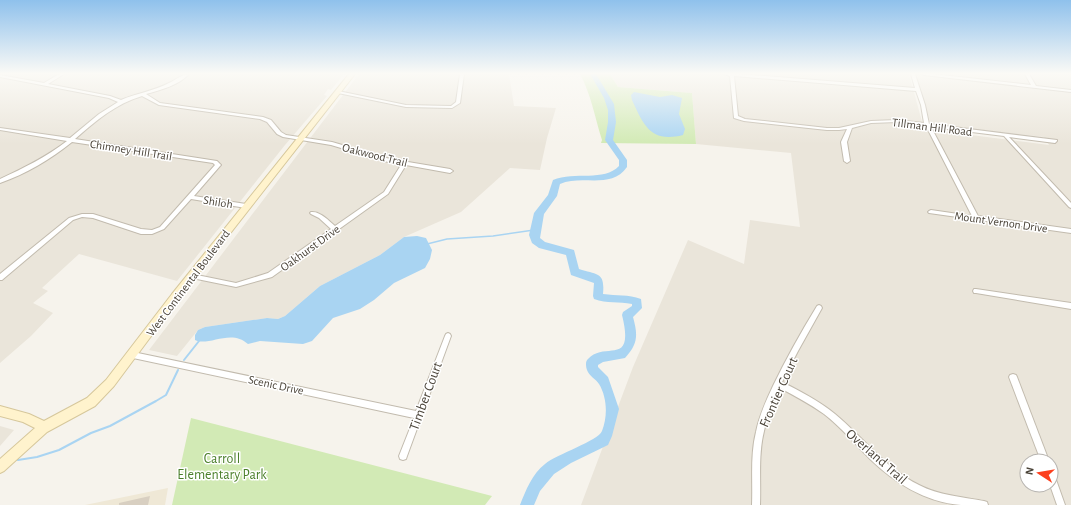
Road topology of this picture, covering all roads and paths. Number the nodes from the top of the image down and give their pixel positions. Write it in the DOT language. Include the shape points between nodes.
graph roads {
  1 [pos="111,98"];
  2 [pos="136,98"];
  3 [pos="148,98"];
  4 [pos="333,98"];
  5 [pos="365,98"];
  6 [pos="459,98"];
  7 [pos="735,98"];
  8 [pos="920,98"];
  9 [pos="122,102"];
  10 [pos="927,125"];
  11 [pos="850,127"];
  12 [pos="0,129"];
  13 [pos="1006,136"];
  14 [pos="299,139"];
  15 [pos="70,140"];
  16 [pos="1055,141"];
  17 [pos="847,160"];
  18 [pos="404,164"];
  19 [pos="450,171"];
  20 [pos="0,181"];
  21 [pos="190,197"];
  22 [pos="246,206"];
  23 [pos="1071,206"];
  24 [pos="931,212"];
  25 [pos="313,213"];
  26 [pos="976,218"];
  27 [pos="335,230"];
  28 [pos="1071,231"];
  29 [pos="192,276"];
  30 [pos="0,278"];
  31 [pos="976,291"];
  32 [pos="1071,306"];
  33 [pos="819,308"];
  34 [pos="448,336"];
  35 [pos="133,354"];
  36 [pos="1013,377"];
  37 [pos="779,384"];
  38 [pos="0,411"];
  39 [pos="418,415"];
  40 [pos="43,428"];
  41 [pos="1042,453"];
  42 [pos="403,456"];
  43 [pos="0,467"];
  44 [pos="1057,493"];
  45 [pos="756,505"];
  46 [pos="984,505"];
  47 [pos="1061,505"];
  1 -- 9 [label="street"];
  2 -- 9 [label="street"];
  3 -- 14 [label="street, Oakwood Trail" via="159,104 266,120 279,133"];
  4 -- 14 [label="main road, West Continental Boulevard"];
  5 -- 6 [label="street" via="406,106 452,107 458,103"];
  7 -- 11 [label="street, Tillman Hill Road" via="738,119 826,129"];
  8 -- 10 [label="street"];
  9 -- 15 [label="street"];
  10 -- 11 [label="street, Tillman Hill Road" via="882,121"];
  10 -- 13 [label="street, Tillman Hill Road"];
  10 -- 26 [label="street"];
  11 -- 17 [label="street" via="844,142"];
  12 -- 15 [label="street, Chimney Hill Trail"];
  13 -- 16 [label="street, Tillman Hill Road"];
  13 -- 23 [label="street"];
  14 -- 18 [label="street, Oakwood Trail" via="332,144"];
  14 -- 22 [label="main road, West Continental Boulevard"];
  15 -- 20 [label="street" via="46,158"];
  15 -- 21 [label="street, Chimney Hill Trail" via="217,163 215,169"];
  18 -- 19 [label="street, Oakwood Trail"];
  18 -- 27 [label="street, Oakhurst Drive" via="386,193"];
  21 -- 22 [label="street, Shiloh"];
  21 -- 30 [label="street" via="157,232 145,232 90,215 75,216"];
  22 -- 29 [label="main road, West Continental Boulevard"];
  24 -- 26 [label="street, Mount Vernon Drive"];
  25 -- 27 [label="street"];
  26 -- 28 [label="street, Mount Vernon Drive"];
  27 -- 29 [label="street, Oakhurst Drive" via="283,267 260,278 236,285"];
  29 -- 35 [label="main road, West Continental Boulevard"];
  31 -- 32 [label="street"];
  33 -- 37 [label="street, Frontier Court"];
  34 -- 39 [label="street, Timber Court"];
  35 -- 39 [label="street, Scenic Drive"];
  35 -- 40 [label="main road, West Continental Boulevard" via="98,396"];
  36 -- 41 [label="street"];
  37 -- 45 [label="street, Frontier Court" via="762,423 759,437"];
  37 -- 46 [label="street, Overland Trail" via="826,411 870,454 908,484 926,492"];
  38 -- 40 [label="main road" via="39,423"];
  39 -- 42 [label="street, Timber Court"];
  40 -- 43 [label="main road, West Continental Boulevard"];
  44 -- 47 [label="street"];
}
